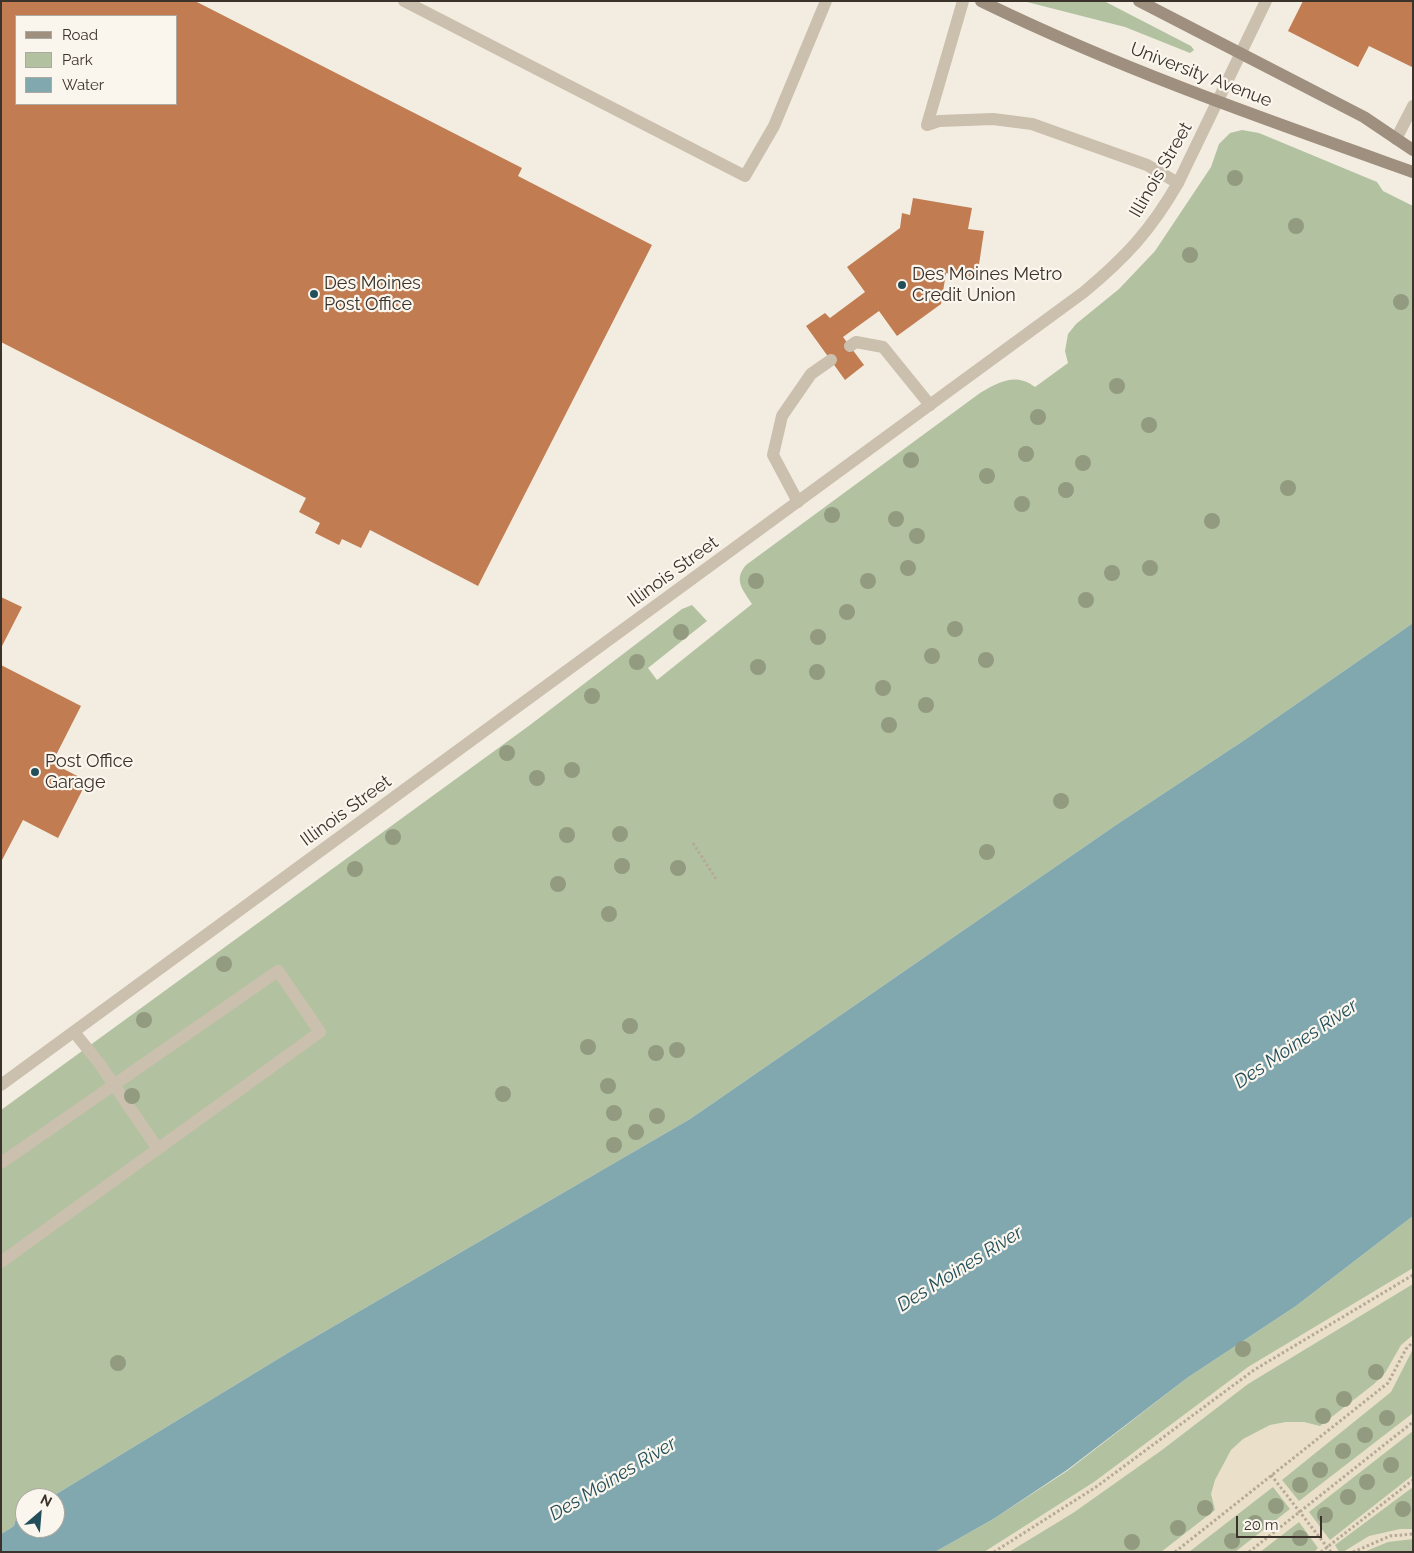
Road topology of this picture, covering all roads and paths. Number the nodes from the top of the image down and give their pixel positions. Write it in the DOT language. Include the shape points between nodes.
graph roads {
  1 [pos="404,1"];
  2 [pos="826,1"];
  3 [pos="963,1"];
  4 [pos="981,1"];
  5 [pos="1139,1"];
  6 [pos="1266,1"];
  7 [pos="1241,53"];
  8 [pos="1218,102"];
  9 [pos="1413,106"];
  10 [pos="1396,139"];
  11 [pos="1413,150"];
  12 [pos="1413,172"];
  13 [pos="1178,183"];
  14 [pos="850,346"];
  15 [pos="830,360"];
  16 [pos="930,405"];
  17 [pos="798,502"];
  18 [pos="693,843"];
  19 [pos="716,879"];
  20 [pos="74,1032"];
  21 [pos="3,1081"];
  22 [pos="113,1085"];
  23 [pos="158,1149"];
  24 [pos="1,1163"];
  25 [pos="1,1262"];
  26 [pos="1413,1275"];
  27 [pos="1413,1342"];
  28 [pos="1413,1422"];
  29 [pos="1271,1475"];
  30 [pos="1413,1480"];
  31 [pos="1300,1511"];
  32 [pos="1413,1534"];
  33 [pos="1327,1546"];
  34 [pos="994,1552"];
  35 [pos="1175,1552"];
  36 [pos="1249,1552"];
  37 [pos="1321,1552"];
  38 [pos="1331,1552"];
  39 [pos="1353,1552"];
  1 -- 2 [label="street" via="745,176 774,126"];
  3 -- 13 [label="street" via="927,125 939,121 993,119 1032,124 1147,166"];
  4 -- 8 [label="main road, University Avenue" via="1034,27"];
  5 -- 7 [label="main road, University Avenue"];
  6 -- 7 [label="street, Illinois Street"];
  7 -- 8 [label="street, Illinois Street"];
  7 -- 10 [label="main road, University Avenue" via="1364,117"];
  8 -- 12 [label="main road, University Avenue"];
  8 -- 13 [label="street, Illinois Street"];
  9 -- 10 [label="street"];
  10 -- 11 [label="main road, University Avenue"];
  13 -- 16 [label="street, Illinois Street" via="1162,211 1118,264"];
  14 -- 16 [label="street" via="856,342 883,347"];
  15 -- 17 [label="street" via="812,374 782,416 773,455"];
  16 -- 17 [label="street, Illinois Street"];
  17 -- 20 [label="street, Illinois Street"];
  18 -- 19 [label="path"];
  20 -- 21 [label="street, Illinois Street"];
  20 -- 22 [label="street"];
  22 -- 23 [label="street"];
  22 -- 23 [label="street" via="278,971 320,1032"];
  22 -- 24 [label="street"];
  23 -- 25 [label="street"];
  26 -- 34 [label="path" via="1254,1370 1096,1487"];
  27 -- 29 [label="path" via="1388,1383"];
  28 -- 31 [label="path"];
  29 -- 31 [label="path"];
  29 -- 35 [label="path"];
  30 -- 33 [label="path"];
  31 -- 33 [label="path"];
  31 -- 36 [label="path"];
  32 -- 39 [label="path" via="1390,1536"];
  33 -- 37 [label="path"];
  33 -- 38 [label="path"];
}
